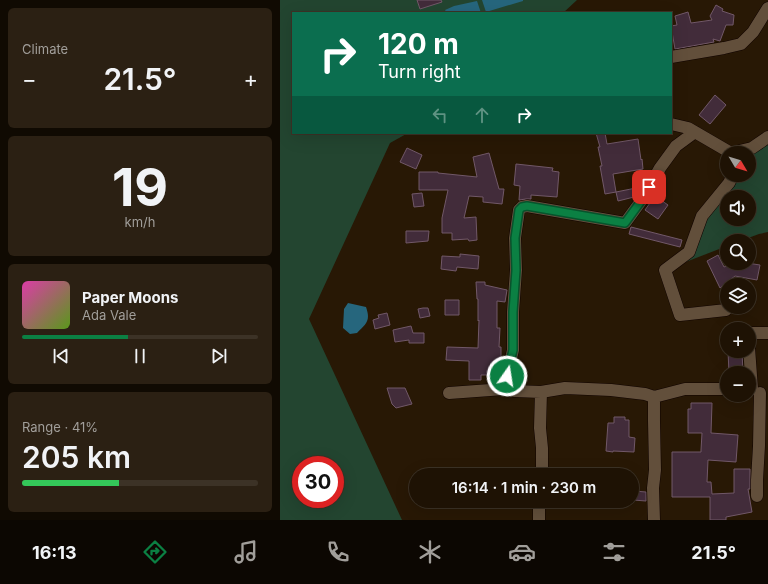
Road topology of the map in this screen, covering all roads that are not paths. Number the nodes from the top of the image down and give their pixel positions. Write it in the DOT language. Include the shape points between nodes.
graph roads {
  1 [pos="768,8"];
  2 [pos="672,57"];
  3 [pos="672,124"];
  4 [pos="694,132"];
  5 [pos="768,137"];
  6 [pos="755,146"];
  7 [pos="720,147"];
  8 [pos="730,182"];
  9 [pos="720,311"];
  10 [pos="756,333"];
  11 [pos="768,333"];
  12 [pos="751,358"];
  13 [pos="504,389"];
  14 [pos="720,389"];
  15 [pos="757,391"];
  16 [pos="541,392"];
  17 [pos="449,393"];
  18 [pos="654,397"];
  19 [pos="542,468"];
  20 [pos="757,496"];
  21 [pos="539,508"];
  22 [pos="539,520"];
  23 [pos="654,520"];
  1 -- 2 [label="street" via="753,32 741,44"];
  3 -- 4 [label="street"];
  4 -- 7 [label="street"];
  4 -- 13 [label="street" via="676,146 625,223 527,206 519,210 515,238 513,350"];
  5 -- 6 [label="street"];
  8 -- 9 [label="street" via="702,216 690,252 665,270 680,315"];
  10 -- 11 [label="street"];
  12 -- 15 [label="street"];
  13 -- 16 [label="street"];
  13 -- 17 [label="street"];
  14 -- 18 [label="street" via="685,389"];
  15 -- 20 [label="street"];
  16 -- 18 [label="street" via="565,388 611,390"];
  16 -- 19 [label="street"];
  18 -- 23 [label="street"];
  21 -- 22 [label="street"];
}
